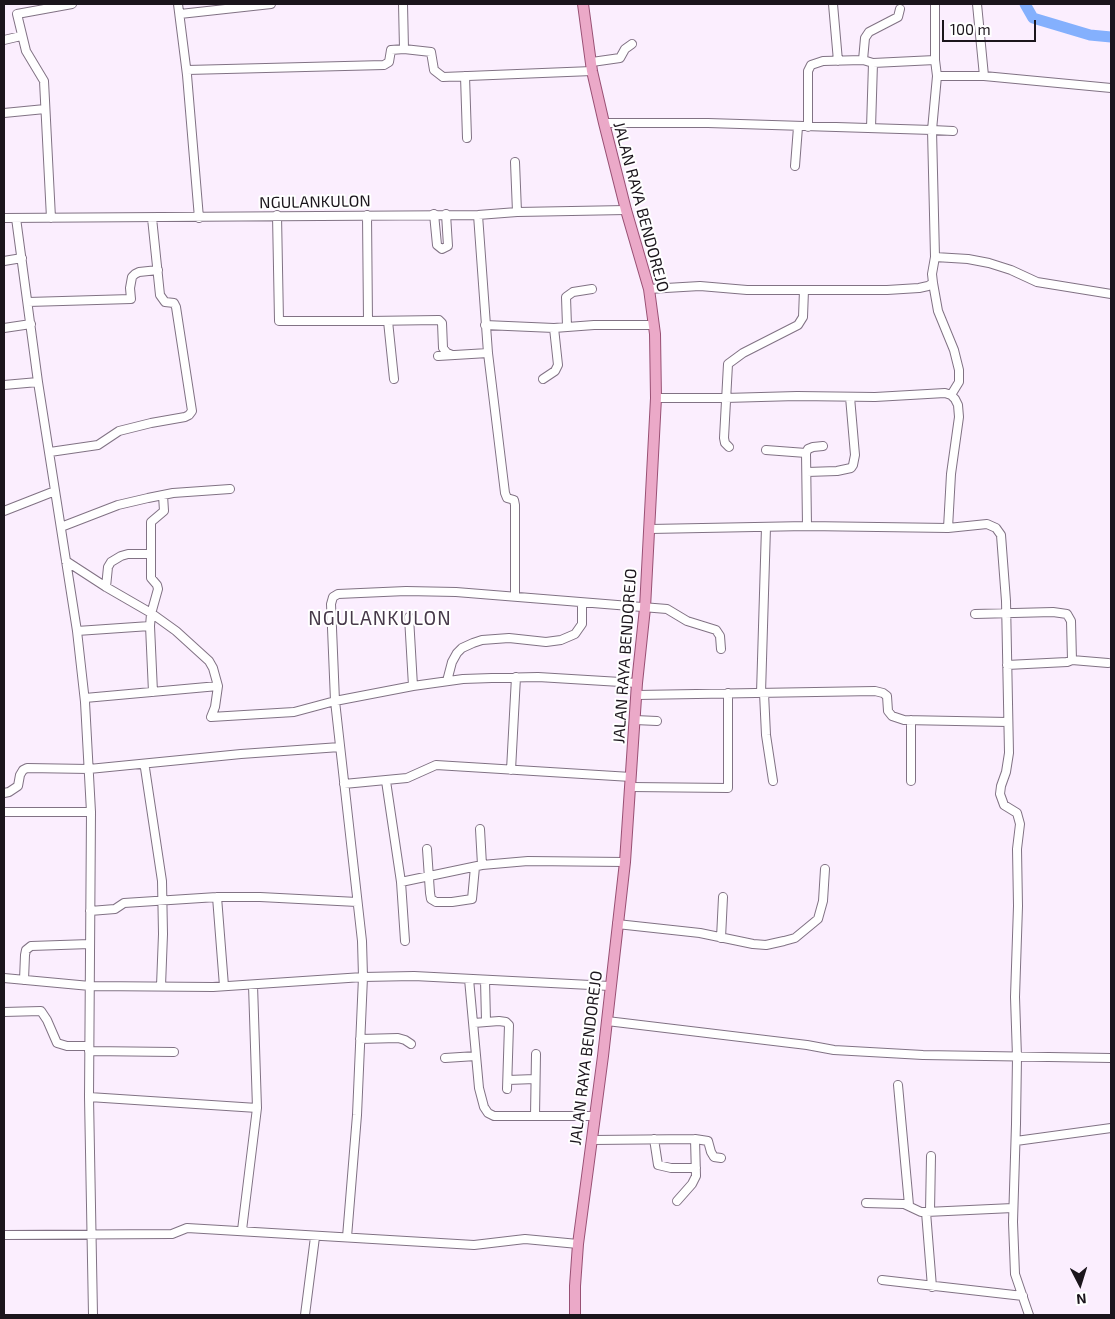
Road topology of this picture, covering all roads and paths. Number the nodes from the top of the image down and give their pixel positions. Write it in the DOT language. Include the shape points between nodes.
graph roads {
  1 [pos="15,4"];
  2 [pos="72,4"];
  3 [pos="178,4"];
  4 [pos="271,4"];
  5 [pos="404,4"];
  6 [pos="584,4"];
  7 [pos="833,4"];
  8 [pos="935,4"];
  9 [pos="977,4"];
  10 [pos="900,9"];
  11 [pos="17,14"];
  12 [pos="180,14"];
  13 [pos="22,36"];
  14 [pos="4,40"];
  15 [pos="632,44"];
  16 [pos="404,49"];
  17 [pos="864,60"];
  18 [pos="934,60"];
  19 [pos="838,61"];
  20 [pos="873,62"];
  21 [pos="592,66"];
  22 [pos="187,70"];
  23 [pos="464,76"];
  24 [pos="937,76"];
  25 [pos="984,76"];
  26 [pos="1111,88"];
  27 [pos="45,109"];
  28 [pos="4,113"];
  29 [pos="604,123"];
  30 [pos="798,127"];
  31 [pos="808,127"];
  32 [pos="871,128"];
  33 [pos="932,130"];
  34 [pos="953,131"];
  35 [pos="468,138"];
  36 [pos="515,162"];
  37 [pos="795,166"];
  38 [pos="626,210"];
  39 [pos="517,212"];
  40 [pos="434,214"];
  41 [pos="446,214"];
  42 [pos="278,215"];
  43 [pos="367,215"];
  44 [pos="478,215"];
  45 [pos="4,218"];
  46 [pos="16,218"];
  47 [pos="51,218"];
  48 [pos="152,218"];
  49 [pos="199,218"];
  50 [pos="935,257"];
  51 [pos="22,258"];
  52 [pos="4,261"];
  53 [pos="158,270"];
  54 [pos="933,283"];
  55 [pos="592,289"];
  56 [pos="649,289"];
  57 [pos="804,290"];
  58 [pos="1111,294"];
  59 [pos="28,302"];
  60 [pos="368,320"];
  61 [pos="388,321"];
  62 [pos="31,324"];
  63 [pos="485,325"];
  64 [pos="654,325"];
  65 [pos="567,326"];
  66 [pos="4,328"];
  67 [pos="554,328"];
  68 [pos="488,353"];
  69 [pos="452,355"];
  70 [pos="438,356"];
  71 [pos="394,379"];
  72 [pos="542,380"];
  73 [pos="38,382"];
  74 [pos="4,384"];
  75 [pos="951,395"];
  76 [pos="850,397"];
  77 [pos="656,398"];
  78 [pos="725,398"];
  79 [pos="823,446"];
  80 [pos="729,447"];
  81 [pos="766,450"];
  82 [pos="50,452"];
  83 [pos="806,453"];
  84 [pos="806,472"];
  85 [pos="230,489"];
  86 [pos="55,491"];
  87 [pos="163,495"];
  88 [pos="4,511"];
  89 [pos="807,526"];
  90 [pos="61,527"];
  91 [pos="766,527"];
  92 [pos="948,528"];
  93 [pos="650,529"];
  94 [pos="151,554"];
  95 [pos="66,561"];
  96 [pos="106,587"];
  97 [pos="515,596"];
  98 [pos="582,602"];
  99 [pos="644,608"];
  100 [pos="975,614"];
  101 [pos="1006,614"];
  102 [pos="151,615"];
  103 [pos="410,616"];
  104 [pos="150,626"];
  105 [pos="77,631"];
  106 [pos="721,649"];
  107 [pos="1072,660"];
  108 [pos="1108,663"];
  109 [pos="1007,665"];
  110 [pos="516,677"];
  111 [pos="447,682"];
  112 [pos="637,683"];
  113 [pos="218,686"];
  114 [pos="413,686"];
  115 [pos="153,692"];
  116 [pos="762,693"];
  117 [pos="728,694"];
  118 [pos="637,695"];
  119 [pos="85,698"];
  120 [pos="335,702"];
  121 [pos="635,720"];
  122 [pos="911,720"];
  123 [pos="658,721"];
  124 [pos="1008,722"];
  125 [pos="340,747"];
  126 [pos="143,764"];
  127 [pos="89,769"];
  128 [pos="511,770"];
  129 [pos="386,781"];
  130 [pos="772,781"];
  131 [pos="912,781"];
  132 [pos="631,782"];
  133 [pos="344,784"];
  134 [pos="4,793"];
  135 [pos="4,812"];
  136 [pos="91,812"];
  137 [pos="480,829"];
  138 [pos="427,850"];
  139 [pos="625,862"];
  140 [pos="479,866"];
  141 [pos="825,869"];
  142 [pos="428,877"];
  143 [pos="401,882"];
  144 [pos="217,897"];
  145 [pos="723,897"];
  146 [pos="163,900"];
  147 [pos="357,902"];
  148 [pos="90,911"];
  149 [pos="617,924"];
  150 [pos="721,938"];
  151 [pos="405,941"];
  152 [pos="90,944"];
  153 [pos="363,977"];
  154 [pos="4,978"];
  155 [pos="469,979"];
  156 [pos="24,980"];
  157 [pos="486,980"];
  158 [pos="253,985"];
  159 [pos="90,986"];
  160 [pos="161,986"];
  161 [pos="224,986"];
  162 [pos="610,986"];
  163 [pos="4,1012"];
  164 [pos="606,1021"];
  165 [pos="486,1022"];
  166 [pos="474,1023"];
  167 [pos="360,1039"];
  168 [pos="412,1044"];
  169 [pos="89,1048"];
  170 [pos="174,1052"];
  171 [pos="536,1054"];
  172 [pos="476,1056"];
  173 [pos="1017,1057"];
  174 [pos="445,1058"];
  175 [pos="1111,1058"];
  176 [pos="535,1079"];
  177 [pos="508,1080"];
  178 [pos="898,1085"];
  179 [pos="507,1089"];
  180 [pos="89,1097"];
  181 [pos="257,1108"];
  182 [pos="535,1116"];
  183 [pos="595,1116"];
  184 [pos="1111,1128"];
  185 [pos="654,1139"];
  186 [pos="695,1139"];
  187 [pos="592,1140"];
  188 [pos="1016,1140"];
  189 [pos="931,1156"];
  190 [pos="721,1158"];
  191 [pos="696,1168"];
  192 [pos="677,1201"];
  193 [pos="866,1203"];
  194 [pos="909,1205"];
  195 [pos="1013,1208"];
  196 [pos="928,1212"];
  197 [pos="242,1230"];
  198 [pos="93,1233"];
  199 [pos="4,1235"];
  200 [pos="315,1237"];
  201 [pos="346,1237"];
  202 [pos="578,1244"];
  203 [pos="882,1280"];
  204 [pos="932,1287"];
  205 [pos="1023,1296"];
  206 [pos="94,1315"];
  207 [pos="305,1315"];
  208 [pos="575,1315"];
  209 [pos="1029,1315"];
  1 -- 11 [label="street"];
  2 -- 11 [label="street"];
  3 -- 12 [label="street"];
  4 -- 12 [label="street"];
  5 -- 16 [label="street"];
  6 -- 21 [label="main road, JALAN RAYA BENDOREJO"];
  7 -- 19 [label="street"];
  8 -- 18 [label="street"];
  9 -- 25 [label="street"];
  10 -- 17 [label="street" via="898,18 869,32 865,38"];
  11 -- 13 [label="street"];
  12 -- 22 [label="street"];
  13 -- 14 [label="street"];
  13 -- 27 [label="street" via="26,51 44,81"];
  15 -- 21 [label="street" via="620,58"];
  16 -- 22 [label="street" via="392,50 389,62 384,65"];
  16 -- 23 [label="street" via="431,52 434,70 443,77"];
  17 -- 19 [label="street"];
  17 -- 20 [label="street"];
  18 -- 20 [label="street"];
  18 -- 24 [label="street"];
  19 -- 31 [label="street" via="816,62 808,71"];
  20 -- 32 [label="street"];
  21 -- 23 [label="street"];
  21 -- 29 [label="main road, JALAN RAYA BENDOREJO"];
  22 -- 49 [label="street"];
  23 -- 35 [label="street"];
  24 -- 25 [label="street"];
  24 -- 33 [label="street"];
  25 -- 26 [label="street"];
  27 -- 28 [label="street"];
  27 -- 47 [label="street"];
  29 -- 30 [label="street"];
  29 -- 38 [label="main road, JALAN RAYA BENDOREJO"];
  30 -- 31 [label="street"];
  30 -- 37 [label="street"];
  31 -- 32 [label="street"];
  32 -- 33 [label="street"];
  33 -- 34 [label="street"];
  33 -- 50 [label="street"];
  36 -- 39 [label="street"];
  38 -- 39 [label="street, NGULANKULON"];
  38 -- 56 [label="main road, JALAN RAYA BENDOREJO"];
  39 -- 44 [label="street, NGULANKULON"];
  40 -- 41 [label="street, NGULANKULON"];
  40 -- 41 [label="street" via="436,246 442,249 448,246"];
  40 -- 43 [label="street, NGULANKULON"];
  41 -- 44 [label="street, NGULANKULON"];
  42 -- 43 [label="street, NGULANKULON"];
  42 -- 49 [label="street, NGULANKULON"];
  42 -- 60 [label="street" via="279,321"];
  43 -- 60 [label="street"];
  44 -- 63 [label="street"];
  45 -- 46 [label="street, NGULANKULON"];
  46 -- 47 [label="street, NGULANKULON"];
  46 -- 51 [label="street"];
  47 -- 48 [label="street, NGULANKULON"];
  48 -- 49 [label="street, NGULANKULON"];
  48 -- 53 [label="street"];
  50 -- 54 [label="street"];
  50 -- 58 [label="street" via="988,263 1037,282"];
  51 -- 52 [label="street"];
  51 -- 59 [label="street"];
  53 -- 59 [label="street" via="139,272 132,277 131,299"];
  53 -- 82 [label="street" via="161,297 176,307 192,411 185,417 119,431 98,445"];
  54 -- 57 [label="street" via="919,288 887,290"];
  54 -- 75 [label="street" via="938,311 958,362 959,382"];
  55 -- 65 [label="street" via="566,297"];
  56 -- 57 [label="street" via="700,286"];
  56 -- 64 [label="main road, JALAN RAYA BENDOREJO"];
  57 -- 78 [label="street" via="803,317 798,325 728,364"];
  59 -- 62 [label="street"];
  60 -- 61 [label="street"];
  61 -- 69 [label="street" via="439,320 442,323 443,348"];
  61 -- 71 [label="street"];
  62 -- 66 [label="street"];
  62 -- 73 [label="street"];
  63 -- 67 [label="street"];
  63 -- 68 [label="street"];
  64 -- 65 [label="street"];
  64 -- 77 [label="main road, JALAN RAYA BENDOREJO"];
  65 -- 67 [label="street"];
  67 -- 72 [label="street" via="558,365"];
  68 -- 69 [label="street"];
  68 -- 97 [label="street" via="505,493 515,505"];
  69 -- 70 [label="street"];
  73 -- 74 [label="street"];
  73 -- 82 [label="street"];
  75 -- 76 [label="street"];
  75 -- 92 [label="street" via="958,405 959,417"];
  76 -- 78 [label="street"];
  76 -- 84 [label="street" via="854,464 851,468 837,471"];
  77 -- 78 [label="street"];
  77 -- 93 [label="main road, JALAN RAYA BENDOREJO"];
  78 -- 80 [label="street" via="724,438"];
  79 -- 83 [label="street" via="808,449"];
  81 -- 83 [label="street"];
  82 -- 86 [label="street"];
  83 -- 84 [label="street"];
  84 -- 89 [label="street"];
  85 -- 87 [label="street"];
  86 -- 88 [label="street"];
  86 -- 90 [label="street"];
  87 -- 90 [label="street" via="118,506"];
  87 -- 94 [label="street" via="164,511 151,522"];
  89 -- 91 [label="street"];
  89 -- 92 [label="street"];
  90 -- 95 [label="street"];
  91 -- 93 [label="street"];
  91 -- 116 [label="street"];
  92 -- 101 [label="street" via="987,524 996,528 1003,548"];
  93 -- 99 [label="main road, JALAN RAYA BENDOREJO"];
  94 -- 96 [label="street" via="128,554 111,562"];
  94 -- 102 [label="street" via="151,578 158,589"];
  95 -- 96 [label="street"];
  95 -- 105 [label="street"];
  96 -- 102 [label="street"];
  97 -- 98 [label="street"];
  97 -- 120 [label="street" via="406,591 338,594 331,604"];
  98 -- 99 [label="street"];
  98 -- 111 [label="street" via="582,624 575,634 546,642 508,638 473,643 457,653"];
  99 -- 106 [label="street" via="667,609 687,621 716,630"];
  99 -- 112 [label="main road, JALAN RAYA BENDOREJO"];
  100 -- 101 [label="street"];
  101 -- 107 [label="street" via="1068,614"];
  101 -- 109 [label="street"];
  102 -- 104 [label="street"];
  102 -- 113 [label="street" via="176,631 209,661"];
  103 -- 114 [label="street"];
  104 -- 105 [label="street"];
  104 -- 115 [label="street"];
  105 -- 119 [label="street"];
  107 -- 108 [label="street"];
  107 -- 109 [label="street"];
  109 -- 124 [label="street"];
  110 -- 111 [label="street"];
  110 -- 112 [label="street"];
  110 -- 128 [label="street"];
  111 -- 114 [label="street"];
  112 -- 118 [label="main road, JALAN RAYA BENDOREJO"];
  113 -- 115 [label="street"];
  113 -- 120 [label="street" via="211,717 294,712"];
  114 -- 120 [label="street"];
  115 -- 119 [label="street"];
  116 -- 117 [label="street"];
  116 -- 122 [label="street" via="875,691 887,696 888,711 892,716"];
  116 -- 130 [label="street"];
  117 -- 118 [label="street"];
  117 -- 132 [label="street" via="728,788"];
  118 -- 121 [label="main road, JALAN RAYA BENDOREJO"];
  119 -- 127 [label="street"];
  120 -- 125 [label="street"];
  121 -- 123 [label="street"];
  121 -- 132 [label="main road, JALAN RAYA BENDOREJO"];
  122 -- 124 [label="street"];
  122 -- 131 [label="street"];
  124 -- 173 [label="street" via="1009,753 1000,794 1004,805 1017,814 1020,828 1015,997"];
  125 -- 126 [label="street"];
  125 -- 133 [label="street"];
  126 -- 127 [label="street"];
  126 -- 146 [label="street" via="161,868"];
  127 -- 134 [label="street" via="27,768 20,775 18,786"];
  127 -- 136 [label="street"];
  128 -- 129 [label="street" via="436,765 414,776"];
  128 -- 132 [label="street"];
  129 -- 133 [label="street"];
  129 -- 143 [label="street"];
  132 -- 139 [label="main road, JALAN RAYA BENDOREJO"];
  133 -- 147 [label="street"];
  135 -- 136 [label="street"];
  136 -- 148 [label="street"];
  137 -- 140 [label="street"];
  138 -- 142 [label="street"];
  139 -- 140 [label="street" via="528,861"];
  139 -- 149 [label="main road, JALAN RAYA BENDOREJO"];
  140 -- 142 [label="street"];
  140 -- 142 [label="street" via="471,900 436,902 431,899"];
  141 -- 150 [label="street" via="818,920 795,938 753,944"];
  142 -- 143 [label="street"];
  143 -- 151 [label="street"];
  144 -- 146 [label="street"];
  144 -- 147 [label="street"];
  144 -- 161 [label="street"];
  145 -- 150 [label="street"];
  146 -- 148 [label="street" via="124,902 115,909"];
  146 -- 160 [label="street"];
  147 -- 153 [label="street"];
  148 -- 152 [label="street"];
  149 -- 150 [label="street"];
  149 -- 162 [label="main road, JALAN RAYA BENDOREJO"];
  152 -- 156 [label="street" via="31,946 26,950"];
  152 -- 159 [label="street"];
  153 -- 155 [label="street"];
  153 -- 158 [label="street"];
  153 -- 167 [label="street"];
  154 -- 156 [label="street"];
  155 -- 157 [label="street"];
  155 -- 166 [label="street"];
  156 -- 159 [label="street"];
  157 -- 162 [label="street"];
  157 -- 165 [label="street"];
  158 -- 161 [label="street"];
  158 -- 181 [label="street"];
  159 -- 160 [label="street"];
  159 -- 169 [label="street"];
  160 -- 161 [label="street"];
  162 -- 164 [label="main road, JALAN RAYA BENDOREJO"];
  163 -- 169 [label="street" via="41,1011 57,1043"];
  164 -- 173 [label="street" via="834,1050"];
  164 -- 183 [label="main road, JALAN RAYA BENDOREJO"];
  165 -- 166 [label="street"];
  165 -- 177 [label="street" via="506,1022 509,1025"];
  166 -- 172 [label="street"];
  167 -- 168 [label="street" via="398,1038"];
  167 -- 201 [label="street"];
  169 -- 170 [label="street"];
  169 -- 180 [label="street"];
  171 -- 176 [label="street"];
  172 -- 174 [label="street"];
  172 -- 182 [label="street" via="479,1088 488,1113 494,1116"];
  173 -- 175 [label="street"];
  173 -- 188 [label="street"];
  176 -- 177 [label="street"];
  176 -- 182 [label="street"];
  177 -- 179 [label="street"];
  178 -- 194 [label="street"];
  180 -- 181 [label="street"];
  180 -- 198 [label="street"];
  181 -- 197 [label="street"];
  182 -- 183 [label="street"];
  183 -- 187 [label="main road, JALAN RAYA BENDOREJO"];
  184 -- 188 [label="street"];
  185 -- 186 [label="street"];
  185 -- 187 [label="street"];
  185 -- 191 [label="street" via="658,1164 671,1168"];
  186 -- 190 [label="street" via="708,1141 714,1157"];
  186 -- 191 [label="street"];
  187 -- 202 [label="main road, JALAN RAYA BENDOREJO"];
  188 -- 195 [label="street"];
  189 -- 196 [label="street"];
  191 -- 192 [label="street" via="692,1184"];
  193 -- 194 [label="street"];
  194 -- 196 [label="street"];
  195 -- 196 [label="street"];
  195 -- 205 [label="street" via="1015,1274"];
  196 -- 204 [label="street"];
  197 -- 198 [label="street" via="188,1228 172,1234"];
  197 -- 200 [label="street"];
  198 -- 199 [label="street"];
  198 -- 206 [label="street"];
  200 -- 201 [label="street"];
  200 -- 207 [label="street"];
  201 -- 202 [label="street" via="474,1245 525,1239"];
  202 -- 208 [label="main road, JALAN RAYA BENDOREJO"];
  203 -- 204 [label="street"];
  204 -- 205 [label="street"];
  205 -- 209 [label="street"];
}
